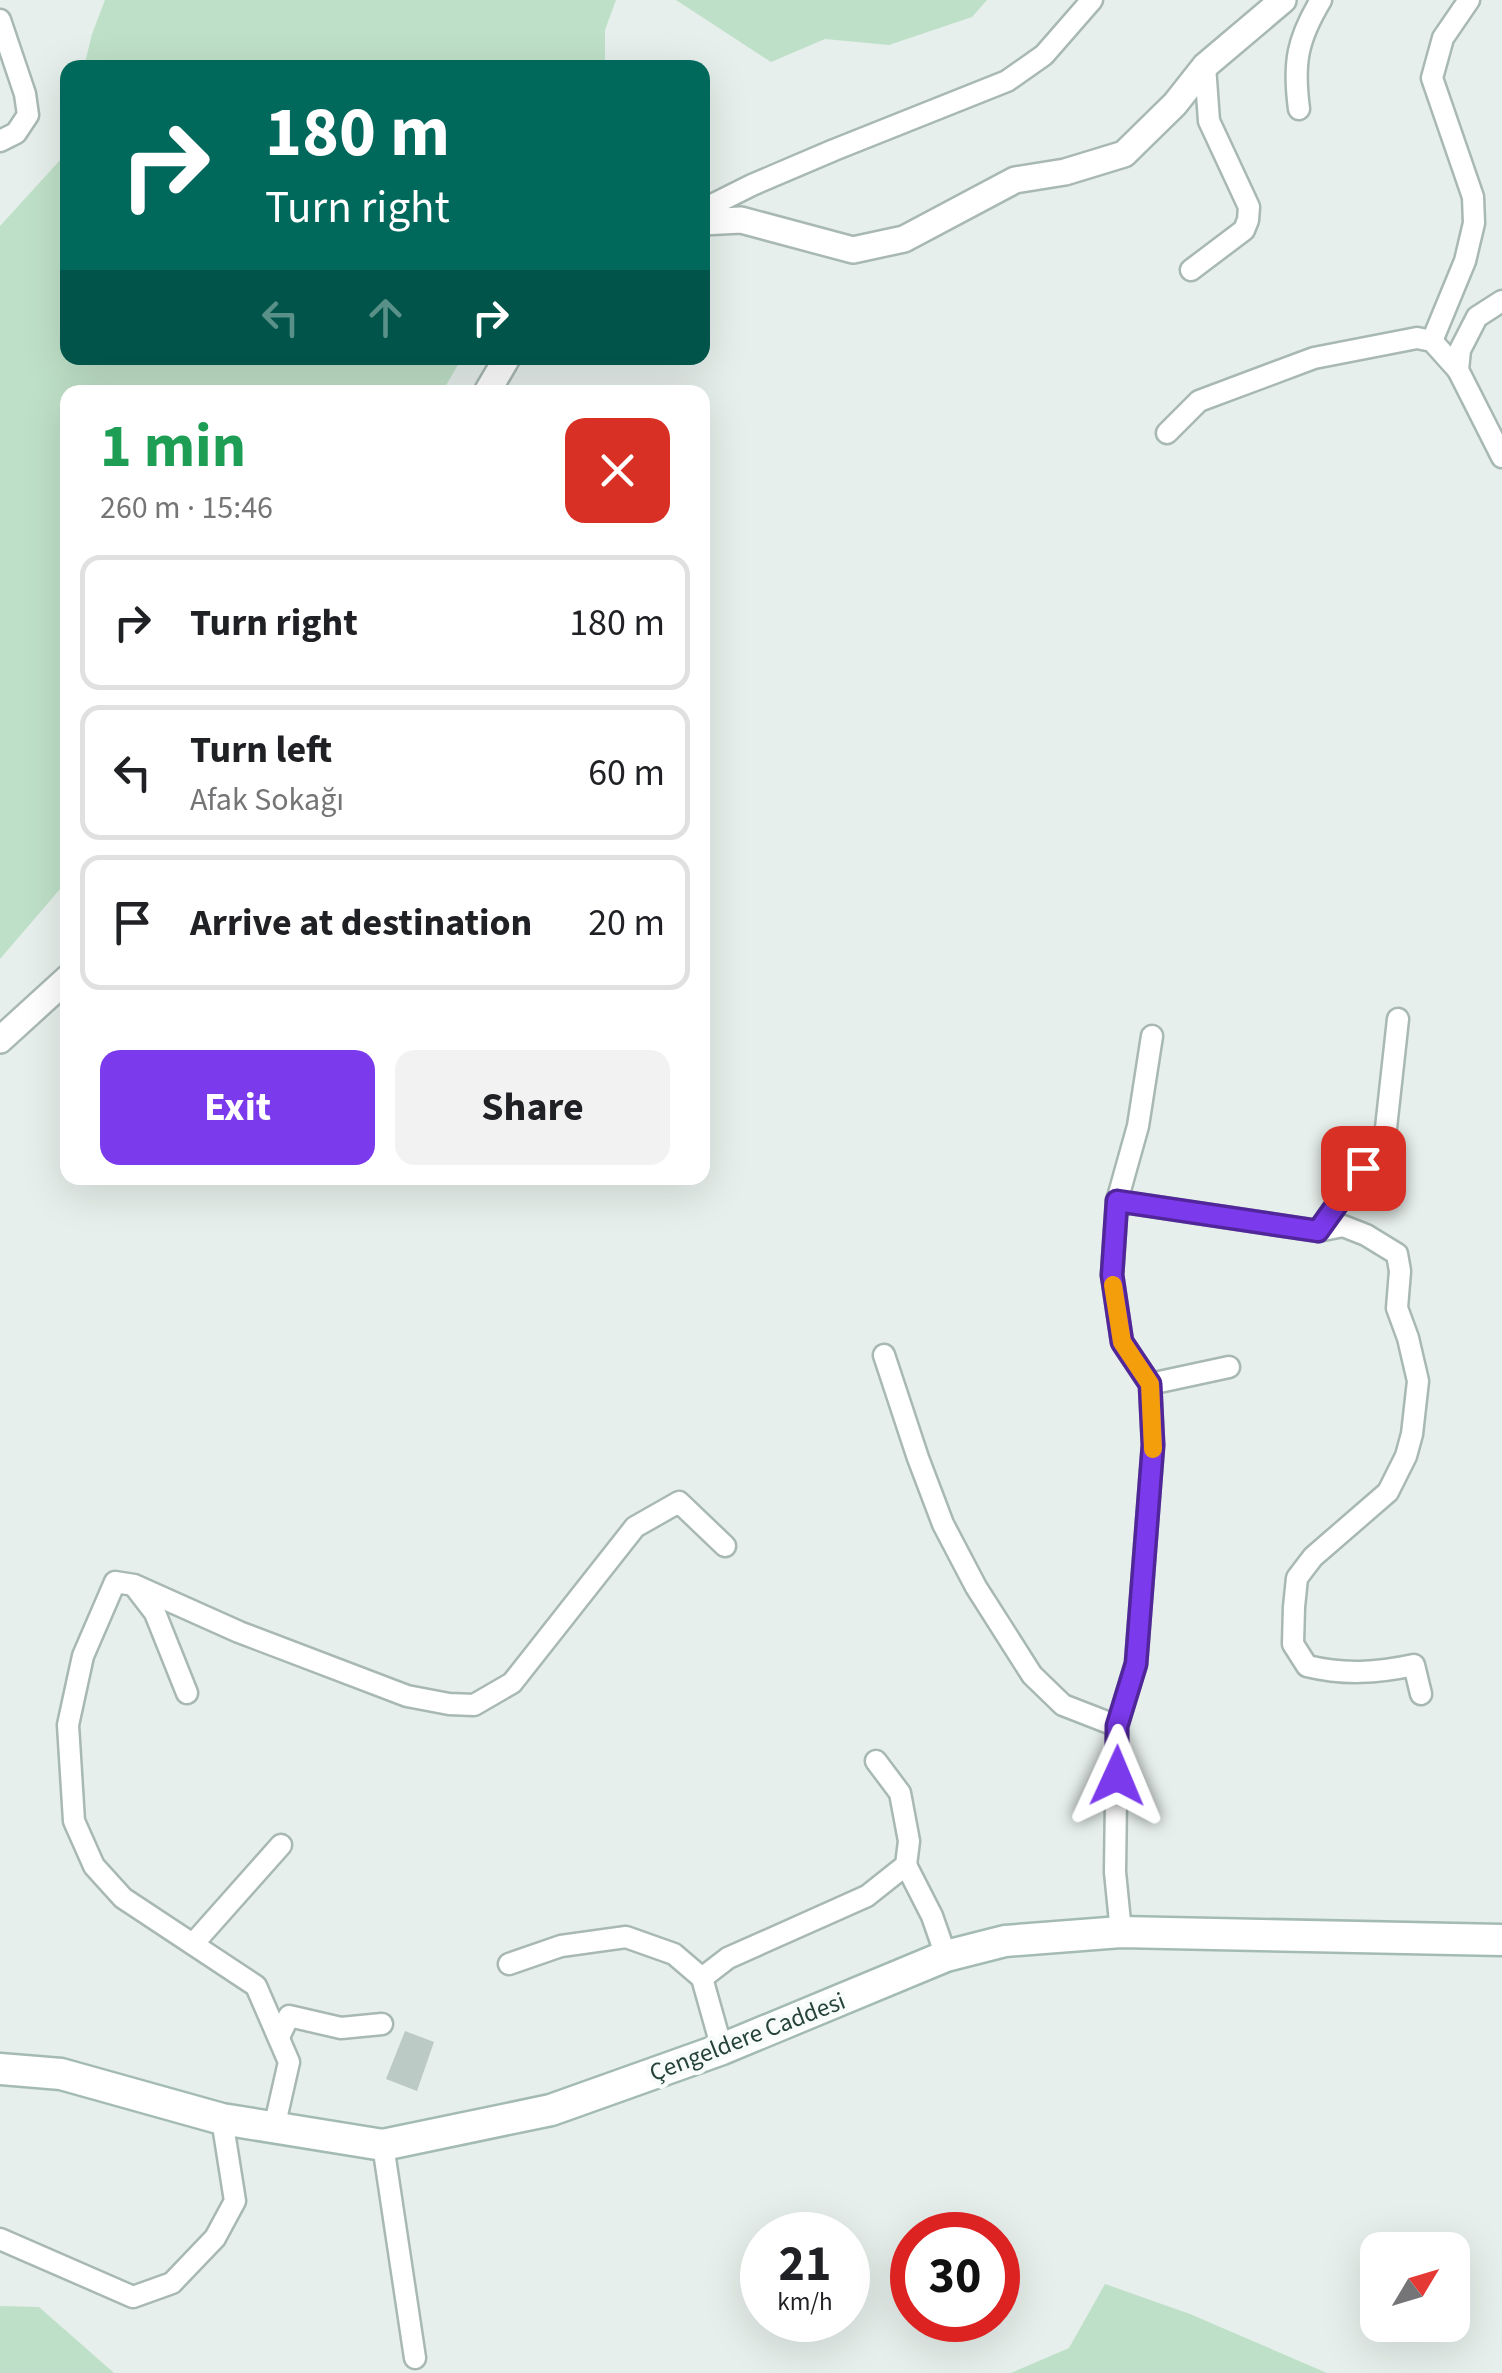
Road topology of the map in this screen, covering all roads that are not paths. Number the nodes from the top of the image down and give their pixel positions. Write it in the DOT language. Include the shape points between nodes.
graph roads {
  1 [pos="1092,0"];
  2 [pos="1283,0"];
  3 [pos="1321,0"];
  4 [pos="1469,0"];
  5 [pos="0,20"];
  6 [pos="1206,66"];
  7 [pos="8,69"];
  8 [pos="1298,109"];
  9 [pos="0,140"];
  10 [pos="710,206"];
  11 [pos="710,222"];
  12 [pos="1191,270"];
  13 [pos="1502,301"];
  14 [pos="1432,342"];
  15 [pos="1458,370"];
  16 [pos="1167,433"];
  17 [pos="1502,457"];
  18 [pos="60,985"];
  19 [pos="1398,1019"];
  20 [pos="1152,1036"];
  21 [pos="0,1040"];
  22 [pos="1117,1201"];
  23 [pos="1318,1231"];
  24 [pos="884,1355"];
  25 [pos="1230,1367"];
  26 [pos="1150,1384"];
  27 [pos="725,1546"];
  28 [pos="134,1585"];
  29 [pos="187,1692"];
  30 [pos="1422,1694"];
  31 [pos="1117,1726"];
  32 [pos="876,1761"];
  33 [pos="282,1845"];
  34 [pos="906,1865"];
  35 [pos="1121,1932"];
  36 [pos="1502,1940"];
  37 [pos="193,1944"];
  38 [pos="946,1956"];
  39 [pos="509,1964"];
  40 [pos="702,1978"];
  41 [pos="382,2024"];
  42 [pos="278,2037"];
  43 [pos="722,2049"];
  44 [pos="0,2069"];
  45 [pos="222,2119"];
  46 [pos="274,2128"];
  47 [pos="382,2145"];
  48 [pos="0,2239"];
  49 [pos="416,2358"];
  1 -- 10 [label="street" via="1044,55 1007,81"];
  2 -- 6 [label="street"];
  3 -- 8 [label="street" via="1305,26 1296,63"];
  4 -- 14 [label="street" via="1443,38 1432,78 1473,197 1474,223"];
  5 -- 7 [label="street"];
  6 -- 11 [label="street" via="1124,154 1015,180 904,239 852,250 740,220"];
  6 -- 12 [label="street" via="1209,121 1249,207 1244,230"];
  7 -- 9 [label="street" via="25,94 28,115"];
  13 -- 15 [label="street" via="1477,317"];
  14 -- 15 [label="street"];
  14 -- 16 [label="street" via="1417,338 1314,358 1199,401"];
  15 -- 17 [label="street"];
  18 -- 21 [label="street"];
  19 -- 23 [label="street" via="1385,1137"];
  20 -- 22 [label="street"];
  22 -- 23 [label="street"];
  22 -- 26 [label="street" via="1112,1275 1122,1342"];
  23 -- 30 [label="street" via="1343,1226 1397,1254 1397,1308 1418,1381 1409,1445 1388,1492 1298,1578 1294,1644 1307,1666 1332,1672 1414,1665"];
  24 -- 31 [label="street" via="943,1524 986,1601 1032,1674 1063,1704"];
  25 -- 26 [label="street"];
  26 -- 31 [label="street" via="1153,1445 1136,1664"];
  27 -- 28 [label="street" via="680,1502 635,1527 512,1683 474,1705 407,1696"];
  28 -- 29 [label="street" via="155,1613"];
  28 -- 37 [label="street" via="115,1582 83,1656 68,1725 74,1821 94,1866 122,1898"];
  31 -- 35 [label="street"];
  32 -- 34 [label="street" via="900,1793"];
  33 -- 37 [label="street"];
  34 -- 38 [label="street"];
  34 -- 40 [label="street" via="868,1896 728,1958"];
  35 -- 36 [label="main road, Çengeldere Caddesi"];
  35 -- 38 [label="main road, Çengeldere Caddesi" via="1005,1941"];
  37 -- 42 [label="street" via="256,1986"];
  38 -- 43 [label="main road, Çengeldere Caddesi"];
  39 -- 40 [label="street" via="562,1946 626,1936 674,1954"];
  40 -- 43 [label="street"];
  41 -- 42 [label="street" via="341,2028 289,2016"];
  42 -- 46 [label="street" via="289,2062"];
  43 -- 47 [label="main road, Çengeldere Caddesi" via="551,2110"];
  44 -- 45 [label="main road, Çengeldere Caddesi" via="60,2074"];
  45 -- 46 [label="main road, Çengeldere Caddesi"];
  45 -- 48 [label="street" via="236,2201 215,2238 172,2283 133,2297"];
  46 -- 47 [label="main road, Çengeldere Caddesi"];
  47 -- 49 [label="street"];
}
